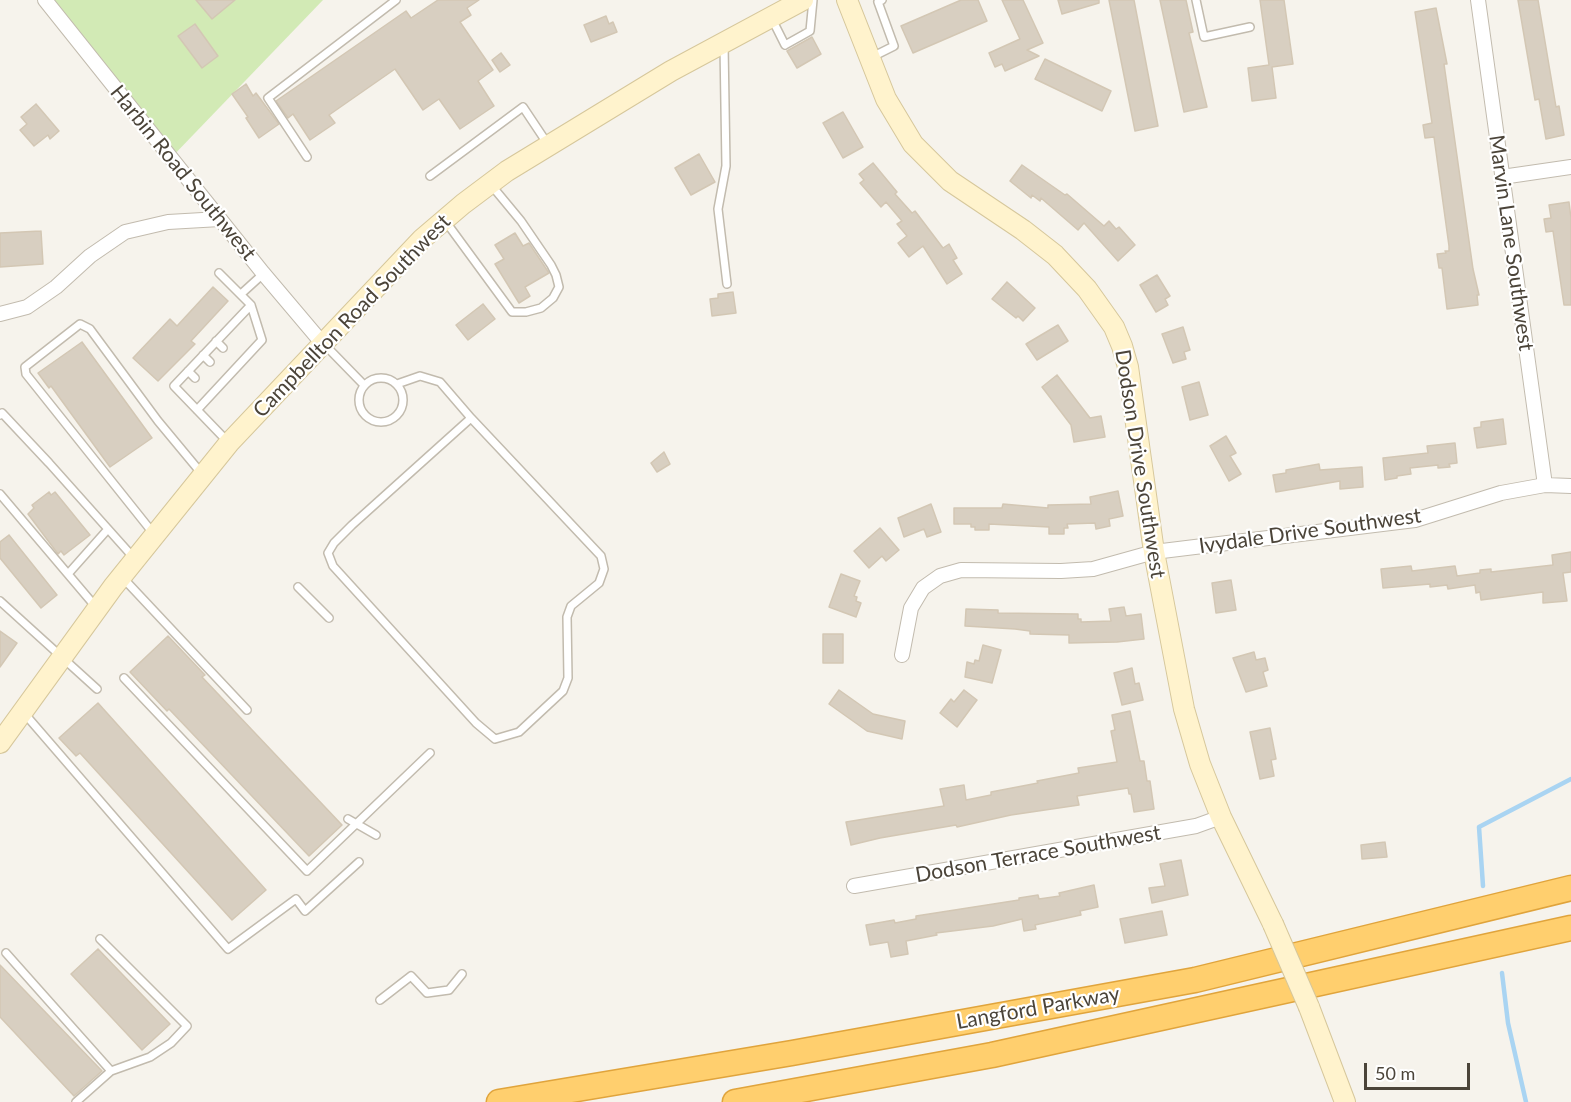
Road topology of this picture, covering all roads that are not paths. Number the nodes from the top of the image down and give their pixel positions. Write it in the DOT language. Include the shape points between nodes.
graph roads {
  1 [pos="45,0"];
  2 [pos="396,0"];
  3 [pos="803,0"];
  4 [pos="813,0"];
  5 [pos="847,0"];
  6 [pos="882,0"];
  7 [pos="1196,0"];
  8 [pos="1478,0"];
  9 [pos="771,17"];
  10 [pos="1250,27"];
  11 [pos="724,43"];
  12 [pos="870,58"];
  13 [pos="549,146"];
  14 [pos="307,157"];
  15 [pos="1571,167"];
  16 [pos="430,176"];
  17 [pos="1502,177"];
  18 [pos="490,183"];
  19 [pos="220,219"];
  20 [pos="444,220"];
  21 [pos="219,273"];
  22 [pos="263,273"];
  23 [pos="727,284"];
  24 [pos="241,294"];
  25 [pos="251,305"];
  26 [pos="0,314"];
  27 [pos="216,341"];
  28 [pos="323,344"];
  29 [pos="223,348"];
  30 [pos="203,355"];
  31 [pos="233,358"];
  32 [pos="210,362"];
  33 [pos="240,364"];
  34 [pos="188,371"];
  35 [pos="221,372"];
  36 [pos="195,378"];
  37 [pos="227,378"];
  38 [pos="397,384"];
  39 [pos="364,385"];
  40 [pos="197,410"];
  41 [pos="0,415"];
  42 [pos="471,418"];
  43 [pos="229,443"];
  44 [pos="203,475"];
  45 [pos="1545,485"];
  46 [pos="1571,486"];
  47 [pos="0,494"];
  48 [pos="108,529"];
  49 [pos="155,535"];
  50 [pos="1154,552"];
  51 [pos="135,559"];
  52 [pos="68,574"];
  53 [pos="121,576"];
  54 [pos="298,587"];
  55 [pos="0,600"];
  56 [pos="97,609"];
  57 [pos="328,618"];
  58 [pos="902,655"];
  59 [pos="62,657"];
  60 [pos="124,678"];
  61 [pos="97,690"];
  62 [pos="247,710"];
  63 [pos="23,712"];
  64 [pos="0,743"];
  65 [pos="430,753"];
  66 [pos="1221,817"];
  67 [pos="348,819"];
  68 [pos="357,824"];
  69 [pos="376,835"];
  70 [pos="359,862"];
  71 [pos="854,886"];
  72 [pos="1571,888"];
  73 [pos="1571,927"];
  74 [pos="100,939"];
  75 [pos="6,953"];
  76 [pos="462,974"];
  77 [pos="380,1000"];
  78 [pos="111,1071"];
  79 [pos="76,1102"];
  80 [pos="499,1102"];
  81 [pos="735,1102"];
  82 [pos="1345,1102"];
  1 -- 19 [label="street, Harbin Road Southwest"];
  2 -- 14 [label="lane" via="268,98"];
  3 -- 9 [label="street, Campbellton Road Southwest"];
  4 -- 9 [label="lane" via="810,32 785,45"];
  5 -- 12 [label="street, Dodson Drive Southwest"];
  6 -- 12 [label="lane" via="878,2 894,46"];
  7 -- 10 [label="lane" via="1204,37"];
  8 -- 17 [label="street, Marvin Lane Southwest"];
  9 -- 11 [label="street, Campbellton Road Southwest"];
  11 -- 13 [label="street, Campbellton Road Southwest"];
  11 -- 23 [label="lane" via="726,166 718,209"];
  12 -- 50 [label="street, Dodson Drive Southwest" via="886,99 913,144 950,181 1055,255 1087,289 1114,327 1128,368"];
  13 -- 16 [label="lane" via="523,107"];
  13 -- 18 [label="street, Campbellton Road Southwest"];
  15 -- 17 [label="street"];
  17 -- 45 [label="street, Marvin Lane Southwest"];
  18 -- 20 [label="street, Campbellton Road Southwest"];
  18 -- 20 [label="lane" via="521,221 556,275 559,287 541,308 512,312"];
  19 -- 22 [label="street, Harbin Road Southwest"];
  19 -- 26 [label="street" via="168,222 125,232 27,307"];
  20 -- 28 [label="street, Campbellton Road Southwest"];
  21 -- 24 [label="lane"];
  22 -- 24 [label="lane"];
  22 -- 28 [label="street, Harbin Road Southwest"];
  24 -- 25 [label="lane"];
  25 -- 27 [label="lane"];
  25 -- 33 [label="lane" via="262,340"];
  27 -- 29 [label="lane"];
  27 -- 30 [label="lane"];
  28 -- 39 [label="lane"];
  28 -- 43 [label="street, Campbellton Road Southwest"];
  30 -- 32 [label="lane"];
  30 -- 34 [label="lane"];
  31 -- 33 [label="lane"];
  33 -- 37 [label="lane"];
  34 -- 36 [label="lane"];
  34 -- 40 [label="lane" via="174,386"];
  35 -- 37 [label="lane"];
  37 -- 40 [label="lane" via="209,391"];
  38 -- 39 [label="lane" via="377,378"];
  38 -- 39 [label="lane" via="403,404 396,416 382,422 363,412 360,399"];
  38 -- 42 [label="lane" via="420,376 440,382"];
  40 -- 43 [label="lane"];
  41 -- 48 [label="lane"];
  42 -- 42 [label="lane" via="352,525 328,552 333,566 495,739 519,732 563,691 568,678 570,606 599,583 604,569 601,556"];
  43 -- 44 [label="street, Campbellton Road Southwest"];
  44 -- 49 [label="street, Campbellton Road Southwest"];
  44 -- 49 [label="lane" via="90,329 80,324 25,367 26,374"];
  45 -- 46 [label="street, Ivydale Drive Southwest"];
  45 -- 50 [label="street, Ivydale Drive Southwest" via="1501,493 1415,520"];
  47 -- 52 [label="lane"];
  48 -- 51 [label="lane"];
  48 -- 52 [label="lane"];
  49 -- 51 [label="street, Campbellton Road Southwest"];
  50 -- 58 [label="street, Ivydale Drive Southwest" via="1094,569 961,570 940,576 924,588 911,608"];
  50 -- 66 [label="street, Dodson Drive Southwest" via="1184,709"];
  51 -- 53 [label="street, Campbellton Road Southwest"];
  52 -- 56 [label="lane"];
  53 -- 56 [label="street, Campbellton Road Southwest"];
  53 -- 62 [label="lane"];
  54 -- 57 [label="lane"];
  55 -- 59 [label="lane"];
  56 -- 59 [label="street, Campbellton Road Southwest"];
  59 -- 61 [label="lane"];
  59 -- 63 [label="street, Campbellton Road Southwest"];
  60 -- 68 [label="lane" via="307,872"];
  63 -- 64 [label="street, Campbellton Road Southwest"];
  63 -- 70 [label="lane" via="228,949 296,899 305,911"];
  65 -- 68 [label="lane"];
  66 -- 71 [label="street, Dodson Terrace Southwest" via="1196,826"];
  66 -- 82 [label="street, Dodson Drive Southwest, bridge" via="1273,924"];
  67 -- 68 [label="lane"];
  68 -- 69 [label="lane"];
  72 -- 80 [label="highway, Langford Parkway" via="1194,980"];
  73 -- 81 [label="highway, Langford Parkway" via="992,1055"];
  74 -- 78 [label="lane" via="187,1026 150,1057"];
  75 -- 78 [label="lane"];
  76 -- 77 [label="lane" via="449,990 427,993 411,976"];
  78 -- 79 [label="lane"];
}
